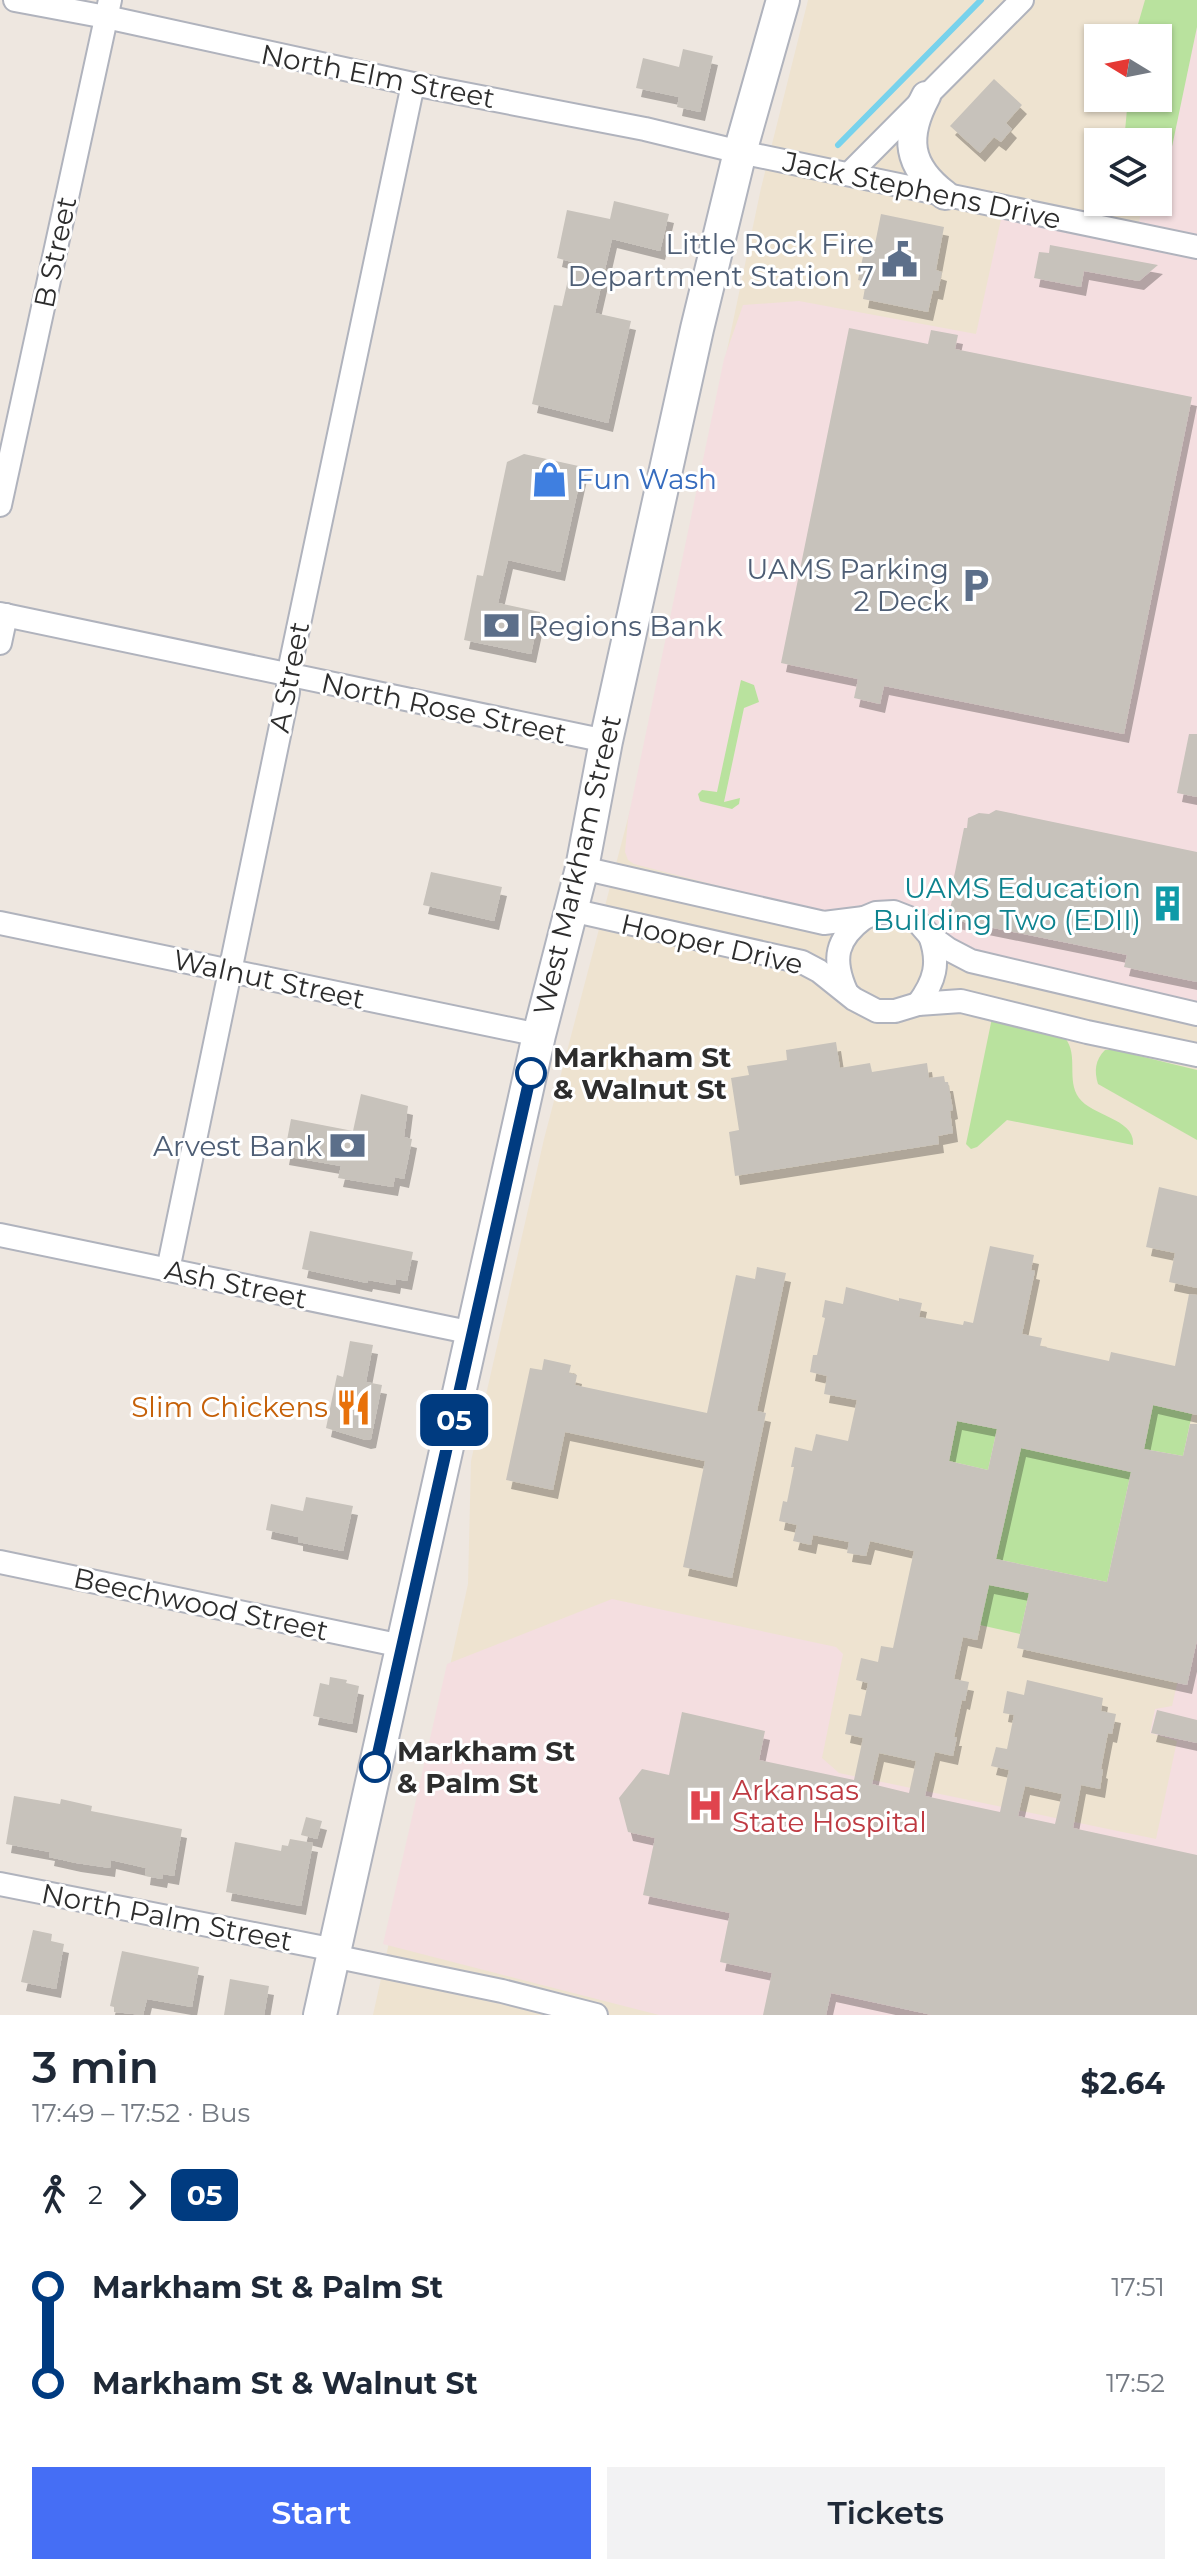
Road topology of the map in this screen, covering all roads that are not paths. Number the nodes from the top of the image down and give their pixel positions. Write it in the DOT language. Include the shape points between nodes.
graph roads {
  1 [pos="15,0"];
  2 [pos="783,0"];
  3 [pos="1022,0"];
  4 [pos="108,9"];
  5 [pos="413,84"];
  6 [pos="926,96"];
  7 [pos="740,152"];
  8 [pos="849,174"];
  9 [pos="945,195"];
  10 [pos="1197,247"];
  11 [pos="0,505"];
  12 [pos="3,614"];
  13 [pos="0,643"];
  14 [pos="288,676"];
  15 [pos="606,741"];
  16 [pos="582,868"];
  17 [pos="571,910"];
  18 [pos="864,918"];
  19 [pos="0,923"];
  20 [pos="930,936"];
  21 [pos="230,971"];
  22 [pos="846,991"];
  23 [pos="918,1004"];
  24 [pos="1197,1014"];
  25 [pos="539,1035"];
  26 [pos="1197,1055"];
  27 [pos="0,1235"];
  28 [pos="168,1270"];
  29 [pos="473,1333"];
  30 [pos="0,1562"];
  31 [pos="402,1646"];
  32 [pos="0,1884"];
  33 [pos="334,1953"];
  34 [pos="320,2015"];
  35 [pos="596,2015"];
  1 -- 4 [label="street, North Elm Street"];
  2 -- 7 [label="main road, West Markham Street"];
  3 -- 6 [label="street"];
  4 -- 5 [label="street, North Elm Street"];
  4 -- 11 [label="street, B Street"];
  5 -- 7 [label="street, North Elm Street"];
  5 -- 14 [label="street, A Street"];
  6 -- 8 [label="street"];
  6 -- 9 [label="street" via="914,123 912,151 923,176"];
  7 -- 8 [label="street, Jack Stephens Drive"];
  7 -- 15 [label="main road, West Markham Street"];
  8 -- 9 [label="street, Jack Stephens Drive"];
  9 -- 10 [label="street, Jack Stephens Drive"];
  12 -- 13 [label="street"];
  12 -- 14 [label="street, North Rose Street"];
  14 -- 15 [label="street, North Rose Street"];
  14 -- 21 [label="street, A Street"];
  15 -- 16 [label="main road, West Markham Street"];
  16 -- 17 [label="main road, West Markham Street"];
  16 -- 18 [label="street, Hooper Drive" via="824,923"];
  17 -- 22 [label="street, Hooper Drive" via="802,962"];
  17 -- 25 [label="main road, West Markham Street"];
  18 -- 20 [label="street, Hooper Drive" via="894,912 917,921"];
  18 -- 22 [label="street, Hooper Drive" via="850,928 838,956"];
  19 -- 21 [label="street, Walnut Street"];
  20 -- 23 [label="street" via="936,972"];
  20 -- 24 [label="street, Hooper Drive" via="971,961"];
  21 -- 25 [label="street, Walnut Street"];
  21 -- 28 [label="street, A Street"];
  22 -- 23 [label="street, Hooper Drive" via="877,1011"];
  23 -- 26 [label="street, Hooper Drive" via="961,1001"];
  25 -- 29 [label="main road, West Markham Street"];
  27 -- 28 [label="street, Ash Street"];
  28 -- 29 [label="street, Ash Street"];
  29 -- 31 [label="main road, West Markham Street"];
  30 -- 31 [label="street, Beechwood Street"];
  31 -- 33 [label="main road, West Markham Street"];
  32 -- 33 [label="street, North Palm Street"];
  33 -- 34 [label="main road, West Markham Street"];
  33 -- 35 [label="street, North Palm Street"];
}
